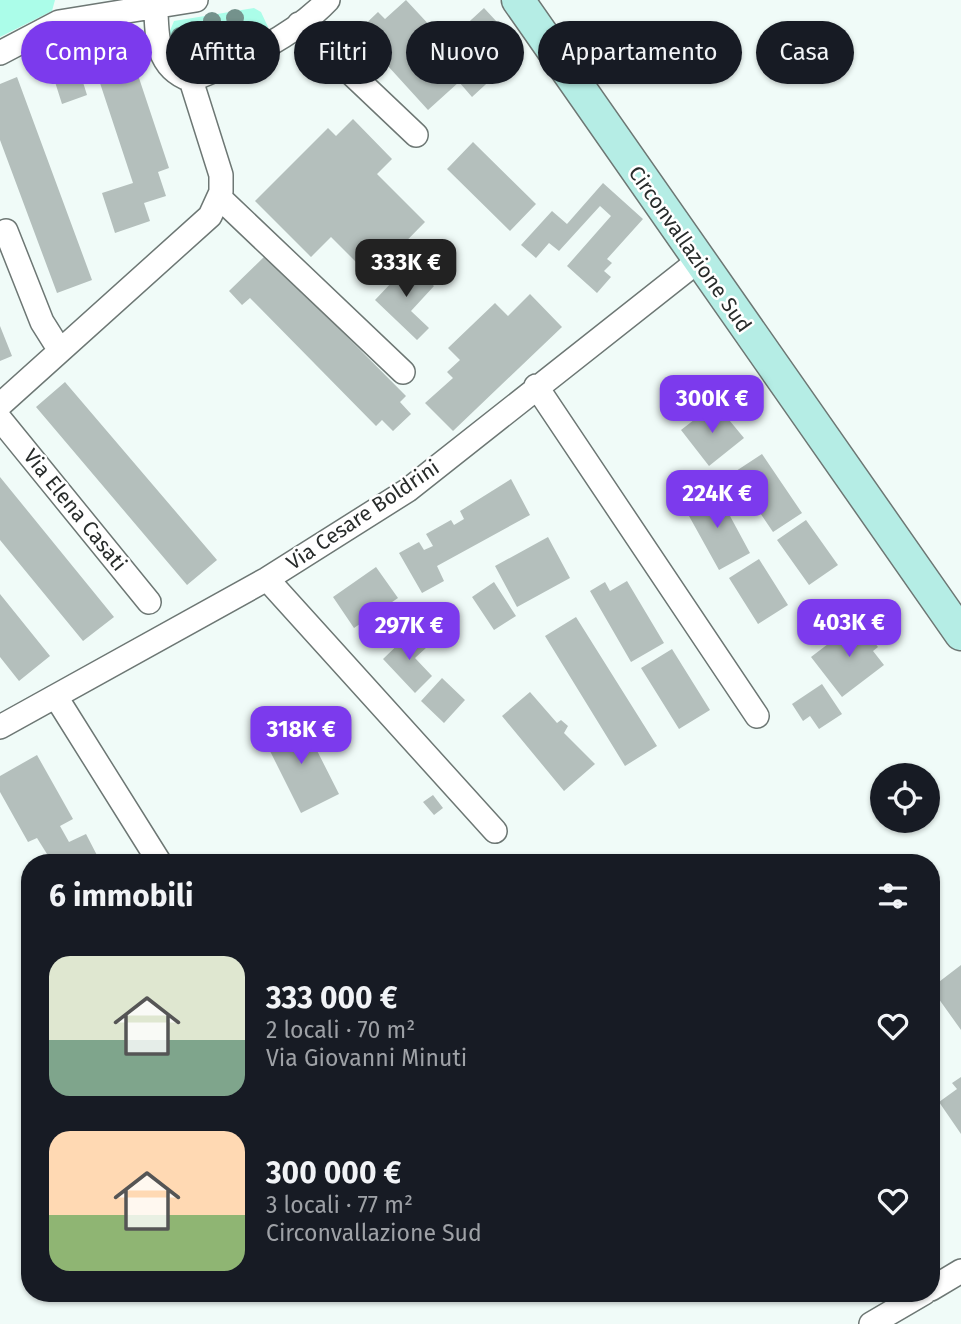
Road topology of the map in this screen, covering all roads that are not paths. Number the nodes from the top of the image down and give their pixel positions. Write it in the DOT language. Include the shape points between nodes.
graph roads {
  1 [pos="196,0"];
  2 [pos="328,0"];
  3 [pos="518,0"];
  4 [pos="156,5"];
  5 [pos="303,21"];
  6 [pos="0,53"];
  7 [pos="166,64"];
  8 [pos="192,84"];
  9 [pos="362,84"];
  10 [pos="415,135"];
  11 [pos="219,197"];
  12 [pos="6,231"];
  13 [pos="698,261"];
  14 [pos="59,349"];
  15 [pos="403,372"];
  16 [pos="536,386"];
  17 [pos="0,405"];
  18 [pos="0,419"];
  19 [pos="267,579"];
  20 [pos="149,602"];
  21 [pos="961,635"];
  22 [pos="56,697"];
  23 [pos="757,716"];
  24 [pos="0,727"];
  25 [pos="495,831"];
  26 [pos="154,854"];
  27 [pos="961,1271"];
  28 [pos="940,1284"];
  29 [pos="909,1302"];
  30 [pos="871,1324"];
  1 -- 4 [label="street"];
  2 -- 5 [label="street"];
  3 -- 13 [label="main road, Circonvallazione Sud"];
  4 -- 6 [label="street" via="59,22"];
  4 -- 7 [label="street" via="156,36"];
  8 -- 11 [label="street" via="221,175"];
  9 -- 10 [label="street"];
  11 -- 14 [label="street" via="210,216"];
  11 -- 15 [label="street"];
  12 -- 14 [label="street" via="42,322"];
  13 -- 16 [label="street, Via Cesare Boldrini"];
  13 -- 21 [label="main road, Circonvallazione Sud"];
  14 -- 17 [label="street"];
  16 -- 19 [label="street, Via Cesare Boldrini" via="408,490"];
  16 -- 23 [label="street"];
  18 -- 20 [label="street, Via Elena Casati"];
  19 -- 22 [label="street, Via Cesare Boldrini"];
  19 -- 25 [label="street"];
  22 -- 24 [label="street, Via Cesare Boldrini"];
  22 -- 26 [label="street"];
  27 -- 28 [label="street"];
  29 -- 30 [label="street"];
}
